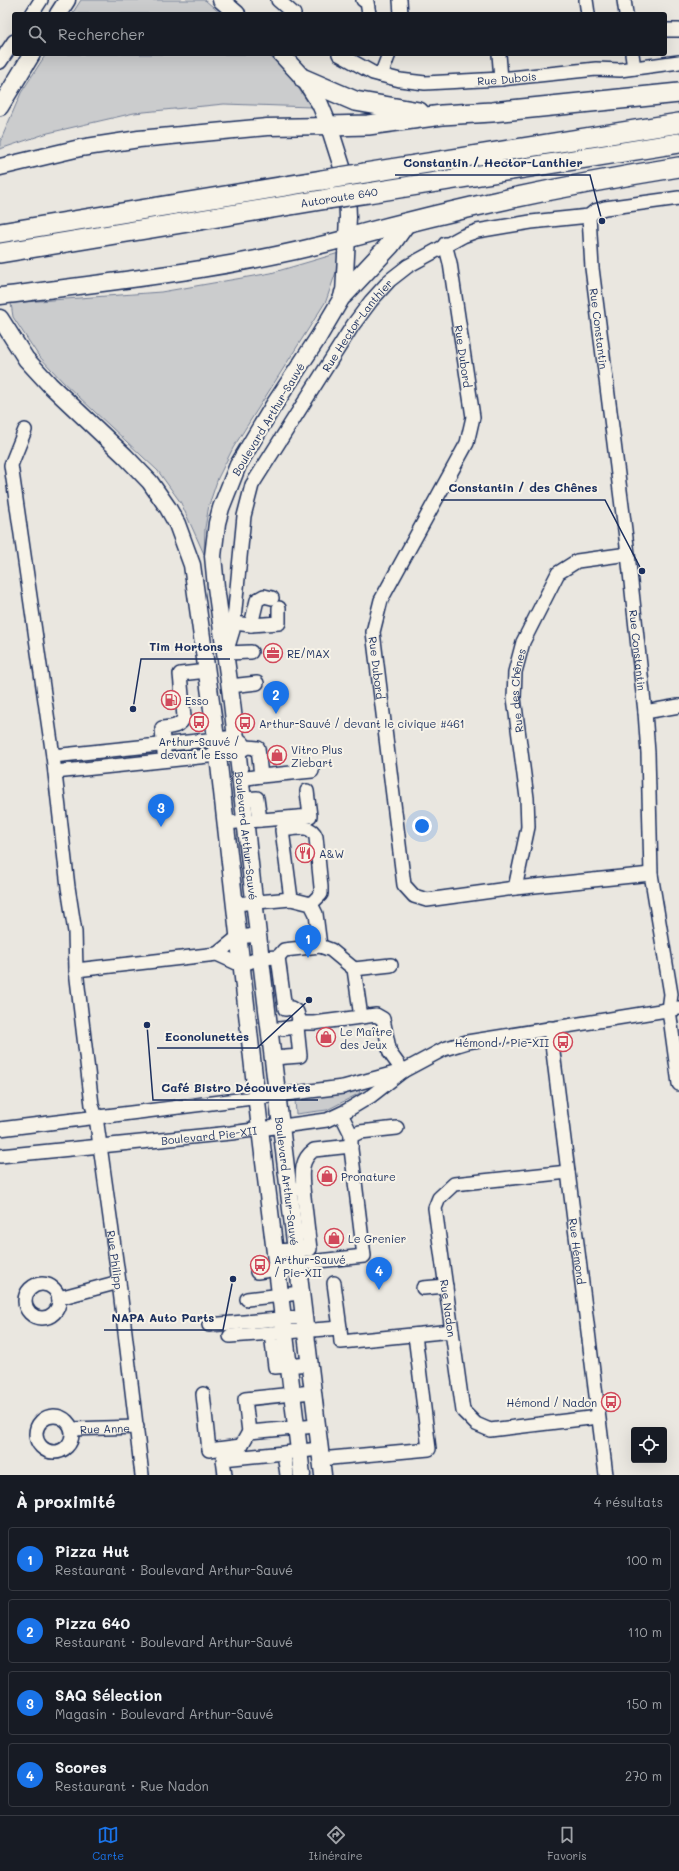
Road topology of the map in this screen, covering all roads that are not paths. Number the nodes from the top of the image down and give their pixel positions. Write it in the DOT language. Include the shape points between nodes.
graph roads {
  1 [pos="41,0"];
  2 [pos="67,0"];
  3 [pos="221,0"];
  4 [pos="278,0"];
  5 [pos="400,0"];
  6 [pos="586,0"];
  7 [pos="624,0"];
  8 [pos="33,12"];
  9 [pos="59,12"];
  10 [pos="235,12"];
  11 [pos="292,12"];
  12 [pos="401,12"];
  13 [pos="588,12"];
  14 [pos="626,12"];
  15 [pos="667,30"];
  16 [pos="679,30"];
  17 [pos="12,44"];
  18 [pos="31,56"];
  19 [pos="283,56"];
  20 [pos="342,56"];
  21 [pos="388,56"];
  22 [pos="499,56"];
  23 [pos="632,56"];
  24 [pos="0,62"];
  25 [pos="679,62"];
  26 [pos="634,68"];
  27 [pos="381,75"];
  28 [pos="304,79"];
  29 [pos="501,79"];
  30 [pos="679,92"];
  31 [pos="0,108"];
  32 [pos="442,115"];
  33 [pos="679,123"];
  34 [pos="330,126"];
  35 [pos="679,143"];
  36 [pos="0,167"];
  37 [pos="679,167"];
  38 [pos="679,198"];
  39 [pos="589,216"];
  40 [pos="405,224"];
  41 [pos="0,233"];
  42 [pos="348,238"];
  43 [pos="445,244"];
  44 [pos="1,253"];
  45 [pos="344,294"];
  46 [pos="0,296"];
  47 [pos="0,318"];
  48 [pos="25,430"];
  49 [pos="628,554"];
  50 [pos="227,622"];
  51 [pos="251,625"];
  52 [pos="251,652"];
  53 [pos="226,653"];
  54 [pos="207,671"];
  55 [pos="257,683"];
  56 [pos="230,686"];
  57 [pos="679,706"];
  58 [pos="645,712"];
  59 [pos="216,738"];
  60 [pos="163,744"];
  61 [pos="240,745"];
  62 [pos="218,755"];
  63 [pos="53,756"];
  64 [pos="164,760"];
  65 [pos="312,771"];
  66 [pos="55,772"];
  67 [pos="261,776"];
  68 [pos="241,779"];
  69 [pos="307,791"];
  70 [pos="253,821"];
  71 [pos="226,823"];
  72 [pos="651,874"];
  73 [pos="515,888"];
  74 [pos="291,899"];
  75 [pos="254,903"];
  76 [pos="235,904"];
  77 [pos="311,904"];
  78 [pos="258,935"];
  79 [pos="238,937"];
  80 [pos="320,946"];
  81 [pos="217,954"];
  82 [pos="278,957"];
  83 [pos="260,958"];
  84 [pos="241,965"];
  85 [pos="391,965"];
  86 [pos="354,969"];
  87 [pos="76,970"];
  88 [pos="266,1006"];
  89 [pos="285,1009"];
  90 [pos="674,1009"];
  91 [pos="361,1018"];
  92 [pos="298,1025"];
  93 [pos="550,1028"];
  94 [pos="270,1030"];
  95 [pos="273,1058"];
  96 [pos="403,1071"];
  97 [pos="679,1084"];
  98 [pos="278,1096"];
  99 [pos="256,1098"];
  100 [pos="341,1114"];
  101 [pos="96,1116"];
  102 [pos="280,1126"];
  103 [pos="397,1128"];
  104 [pos="0,1129"];
  105 [pos="260,1129"];
  106 [pos="352,1141"];
  107 [pos="100,1147"];
  108 [pos="0,1156"];
  109 [pos="302,1168"];
  110 [pos="285,1170"];
  111 [pos="568,1172"];
  112 [pos="295,1189"];
  113 [pos="299,1239"];
  114 [pos="275,1252"];
  115 [pos="297,1266"];
  116 [pos="278,1268"];
  117 [pos="257,1272"];
  118 [pos="119,1282"];
  119 [pos="334,1282"];
  120 [pos="446,1286"];
  121 [pos="423,1288"];
  122 [pos="300,1293"];
  123 [pos="281,1295"];
  124 [pos="59,1298"];
  125 [pos="247,1299"];
  126 [pos="304,1323"];
  127 [pos="209,1325"];
  128 [pos="280,1327"];
  129 [pos="340,1328"];
  130 [pos="452,1331"];
  131 [pos="415,1335"];
  132 [pos="230,1336"];
  133 [pos="309,1364"];
  134 [pos="289,1366"];
  135 [pos="312,1392"];
  136 [pos="203,1394"];
  137 [pos="293,1394"];
  138 [pos="598,1417"];
  139 [pos="316,1426"];
  140 [pos="137,1427"];
  141 [pos="297,1428"];
  142 [pos="72,1429"];
  143 [pos="249,1432"];
  144 [pos="292,1452"];
  145 [pos="222,1454"];
  146 [pos="320,1454"];
  147 [pos="142,1475"];
  148 [pos="225,1475"];
  149 [pos="287,1475"];
  150 [pos="302,1475"];
  151 [pos="322,1475"];
  152 [pos="606,1475"];
  1 -- 8 [label="street"];
  2 -- 9 [label="main road"];
  3 -- 10 [label="main road"];
  4 -- 11 [label="street"];
  5 -- 12 [label="street"];
  6 -- 13 [label="street"];
  7 -- 14 [label="street"];
  15 -- 16 [label="street"];
  17 -- 24 [label="street"];
  18 -- 31 [label="main road"];
  19 -- 28 [label="main road, Boulevard Arthur-Sauvé"];
  20 -- 27 [label="street, Rue Dubois" via="366,70"];
  21 -- 27 [label="street"];
  22 -- 29 [label="street"];
  23 -- 26 [label="street"];
  25 -- 26 [label="street, Rue Dubois"];
  26 -- 29 [label="street, Rue Dubois" via="596,69"];
  27 -- 29 [label="street, Rue Dubois" via="416,83"];
  28 -- 32 [label="highway" via="365,103"];
  28 -- 34 [label="main road, Boulevard Arthur-Sauvé"];
  30 -- 32 [label="highway"];
  32 -- 34 [label="highway"];
  33 -- 41 [label="highway, Autoroute 640, bridge"];
  34 -- 36 [label="main road" via="267,127 139,139 80,148"];
  34 -- 42 [label="main road, Boulevard Arthur-Sauvé" via="346,181"];
  35 -- 44 [label="highway, Autoroute 640, bridge"];
  37 -- 40 [label="highway" via="496,201"];
  38 -- 39 [label="street, Rue Hector-Lanthier" via="604,208"];
  39 -- 43 [label="street, Rue Hector-Lanthier" via="477,231"];
  39 -- 49 [label="street, Rue Constantin" via="592,268"];
  40 -- 42 [label="highway"];
  40 -- 45 [label="highway" via="390,245"];
  42 -- 45 [label="main road, Boulevard Arthur-Sauvé"];
  42 -- 46 [label="main road" via="232,264"];
  43 -- 50 [label="street, Rue Hector-Lanthier" via="398,273 371,301 257,476 249,494 244,516"];
  43 -- 73 [label="street, Rue Dubord" via="450,262 472,417 467,444 381,600 373,632 404,885 414,896 426,900"];
  45 -- 50 [label="main road, Boulevard Arthur-Sauvé" via="250,445 226,493 213,547 215,576"];
  47 -- 54 [label="main road, Boulevard Arthur-Sauvé" via="35,369 138,468 168,508 184,540 192,565"];
  48 -- 63 [label="street, Rue Philipp" via="11,466"];
  49 -- 58 [label="street, Rue Constantin"];
  49 -- 73 [label="street, Rue des Chênes" via="577,561 558,573 523,642 515,672 514,698 527,798 528,827"];
  50 -- 51 [label="street"];
  50 -- 53 [label="main road, Boulevard Arthur-Sauvé"];
  51 -- 51 [label="street" via="279,623 276,603 264,596 257,600"];
  52 -- 53 [label="street"];
  53 -- 56 [label="main road, Boulevard Arthur-Sauvé"];
  54 -- 59 [label="main road, Boulevard Arthur-Sauvé"];
  54 -- 60 [label="street" via="180,674 184,717 177,725 162,728"];
  55 -- 56 [label="street"];
  56 -- 61 [label="main road, Boulevard Arthur-Sauvé"];
  57 -- 58 [label="street"];
  58 -- 72 [label="street, Rue Constantin"];
  59 -- 60 [label="street"];
  59 -- 61 [label="street"];
  59 -- 62 [label="main road, Boulevard Arthur-Sauvé"];
  60 -- 63 [label="street"];
  60 -- 64 [label="street"];
  61 -- 62 [label="street"];
  61 -- 67 [label="street" via="258,748"];
  61 -- 68 [label="main road, Boulevard Arthur-Sauvé"];
  62 -- 64 [label="street"];
  62 -- 71 [label="main road, Boulevard Arthur-Sauvé"];
  63 -- 66 [label="street, Rue Philipp"];
  64 -- 66 [label="street"];
  65 -- 67 [label="street"];
  66 -- 87 [label="street, Rue Philipp" via="75,932"];
  67 -- 68 [label="street"];
  68 -- 70 [label="main road, Boulevard Arthur-Sauvé" via="243,799"];
  69 -- 70 [label="street" via="310,816"];
  70 -- 71 [label="street"];
  70 -- 75 [label="main road, Boulevard Arthur-Sauvé"];
  71 -- 76 [label="main road, Boulevard Arthur-Sauvé"];
  72 -- 73 [label="street, Rue Dubord"];
  72 -- 90 [label="street, Rue Constantin"];
  74 -- 75 [label="street"];
  74 -- 77 [label="street"];
  74 -- 77 [label="street" via="282,830 307,828 315,834 321,889 319,897"];
  75 -- 76 [label="street"];
  75 -- 78 [label="main road, Boulevard Arthur-Sauvé"];
  76 -- 79 [label="main road, Boulevard Arthur-Sauvé"];
  77 -- 80 [label="street" via="316,914"];
  78 -- 79 [label="street"];
  78 -- 83 [label="main road, Boulevard Arthur-Sauvé"];
  79 -- 81 [label="street"];
  79 -- 84 [label="main road, Boulevard Arthur-Sauvé"];
  80 -- 82 [label="street" via="284,950"];
  80 -- 86 [label="street" via="331,950"];
  81 -- 84 [label="street"];
  81 -- 87 [label="street"];
  82 -- 83 [label="street"];
  82 -- 89 [label="street"];
  83 -- 84 [label="street"];
  83 -- 88 [label="main road, Boulevard Arthur-Sauvé"];
  84 -- 99 [label="main road, Boulevard Arthur-Sauvé"];
  85 -- 86 [label="street"];
  86 -- 91 [label="street"];
  87 -- 101 [label="street, Rue Philipp" via="92,1105"];
  88 -- 89 [label="street" via="278,1005"];
  88 -- 94 [label="main road, Boulevard Arthur-Sauvé"];
  89 -- 92 [label="street" via="291,1008 297,1012"];
  90 -- 93 [label="street, Boulevard Pie-XII"];
  90 -- 97 [label="street, Rue Constantin"];
  91 -- 92 [label="street"];
  91 -- 96 [label="street" via="376,1015 382,1019 390,1053"];
  92 -- 94 [label="street"];
  92 -- 95 [label="street" via="300,1056"];
  93 -- 96 [label="street, Boulevard Pie-XII" via="460,1043"];
  93 -- 111 [label="street, Rue Hémond"];
  94 -- 95 [label="main road, Boulevard Arthur-Sauvé"];
  95 -- 98 [label="main road, Boulevard Arthur-Sauvé"];
  96 -- 98 [label="street, Boulevard Pie-XII" via="343,1088"];
  96 -- 100 [label="street, Boulevard Pie-XII" via="371,1096"];
  98 -- 99 [label="street, Boulevard Pie-XII"];
  98 -- 102 [label="main road, Boulevard Arthur-Sauvé"];
  99 -- 101 [label="street, Boulevard Pie-XII"];
  99 -- 105 [label="main road, Boulevard Arthur-Sauvé"];
  100 -- 102 [label="street, Boulevard Pie-XII" via="321,1121"];
  100 -- 106 [label="street"];
  101 -- 104 [label="street, Boulevard Pie-XII"];
  101 -- 107 [label="street, Rue Philipp"];
  102 -- 105 [label="street, Boulevard Pie-XII"];
  102 -- 110 [label="main road, Boulevard Arthur-Sauvé"];
  103 -- 106 [label="street" via="360,1132"];
  105 -- 107 [label="street, Boulevard Pie-XII"];
  105 -- 114 [label="main road, Boulevard Arthur-Sauvé"];
  106 -- 109 [label="street" via="314,1150"];
  106 -- 115 [label="street" via="364,1256 308,1262"];
  107 -- 108 [label="street, Boulevard Pie-XII"];
  107 -- 118 [label="street, Rue Philipp"];
  109 -- 110 [label="street"];
  109 -- 112 [label="street"];
  110 -- 112 [label="main road, Boulevard Arthur-Sauvé"];
  111 -- 120 [label="street, Rue Nadon" via="454,1184 439,1198 435,1208"];
  111 -- 138 [label="street, Rue Hémond"];
  112 -- 113 [label="main road, Boulevard Arthur-Sauvé"];
  113 -- 114 [label="street"];
  113 -- 115 [label="main road, Boulevard Arthur-Sauvé"];
  114 -- 116 [label="main road, Boulevard Arthur-Sauvé"];
  115 -- 116 [label="street"];
  115 -- 122 [label="main road, Boulevard Arthur-Sauvé"];
  116 -- 117 [label="street"];
  116 -- 123 [label="main road, Boulevard Arthur-Sauvé"];
  118 -- 124 [label="street"];
  118 -- 140 [label="street, Rue Philipp"];
  119 -- 129 [label="street"];
  120 -- 121 [label="street"];
  120 -- 130 [label="street, Rue Nadon"];
  122 -- 123 [label="street"];
  122 -- 126 [label="main road, Boulevard Arthur-Sauvé"];
  123 -- 125 [label="street"];
  123 -- 128 [label="main road, Boulevard Arthur-Sauvé"];
  126 -- 128 [label="street"];
  126 -- 129 [label="street"];
  126 -- 133 [label="main road, Boulevard Arthur-Sauvé"];
  127 -- 128 [label="street"];
  128 -- 132 [label="street"];
  128 -- 134 [label="main road, Boulevard Arthur-Sauvé"];
  129 -- 131 [label="street" via="341,1342"];
  130 -- 131 [label="street"];
  130 -- 138 [label="street, Rue Nadon" via="463,1411 476,1424 490,1430"];
  131 -- 146 [label="street" via="429,1449"];
  133 -- 134 [label="street"];
  133 -- 135 [label="main road, Boulevard Arthur-Sauvé"];
  134 -- 137 [label="main road, Boulevard Arthur-Sauvé"];
  135 -- 137 [label="street"];
  135 -- 139 [label="main road, Boulevard Arthur-Sauvé"];
  136 -- 145 [label="street" via="209,1450"];
  137 -- 141 [label="main road, Boulevard Arthur-Sauvé"];
  137 -- 143 [label="street" via="245,1399"];
  138 -- 152 [label="street, Rue Hémond"];
  139 -- 141 [label="street"];
  139 -- 146 [label="main road, Boulevard Arthur-Sauvé"];
  140 -- 142 [label="street, Rue Anne"];
  140 -- 147 [label="street, Rue Philipp"];
  141 -- 143 [label="street"];
  141 -- 144 [label="main road, Boulevard Arthur-Sauvé"];
  143 -- 145 [label="street" via="241,1446"];
  144 -- 145 [label="street"];
  144 -- 146 [label="street"];
  144 -- 149 [label="street"];
  144 -- 150 [label="main road, Boulevard Arthur-Sauvé"];
  145 -- 148 [label="street"];
  146 -- 151 [label="main road, Boulevard Arthur-Sauvé"];
}
